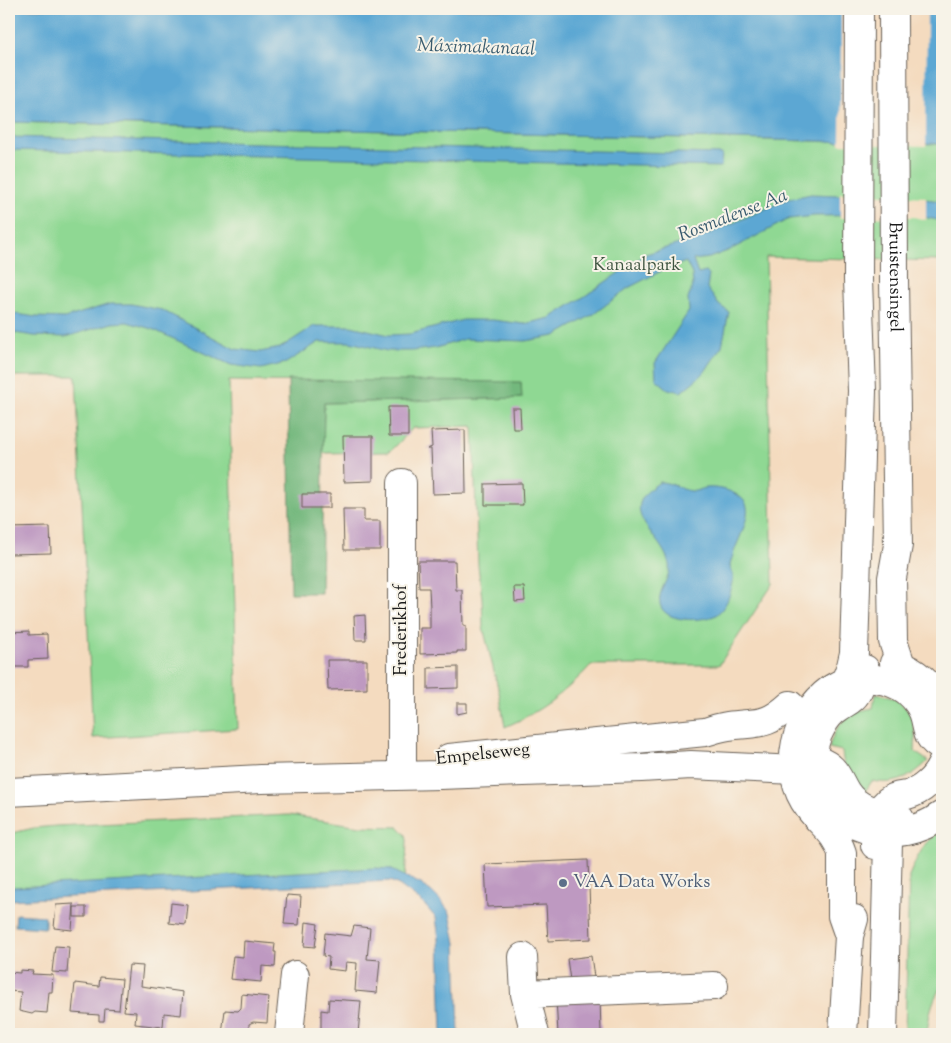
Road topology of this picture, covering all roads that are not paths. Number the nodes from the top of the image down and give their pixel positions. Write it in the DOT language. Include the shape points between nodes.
graph roads {
  1 [pos="859,9"];
  2 [pos="893,9"];
  3 [pos="402,483"];
  4 [pos="858,540"];
  5 [pos="898,545"];
  6 [pos="901,665"];
  7 [pos="852,670"];
  8 [pos="942,674"];
  9 [pos="942,705"];
  10 [pos="795,716"];
  11 [pos="942,747"];
  12 [pos="942,764"];
  13 [pos="402,770"];
  14 [pos="804,770"];
  15 [pos="9,792"];
  16 [pos="942,793"];
  17 [pos="902,822"];
  18 [pos="835,823"];
  19 [pos="886,941"];
  20 [pos="523,957"];
  21 [pos="296,975"];
  22 [pos="714,986"];
  23 [pos="525,994"];
  24 [pos="289,1034"];
  25 [pos="535,1034"];
  26 [pos="843,1034"];
  27 [pos="883,1034"];
  1 -- 4 [label="main road, Bruistensingel" via="858,280 862,391"];
  2 -- 5 [label="main road, Bruistensingel"];
  3 -- 13 [label="main road, Frederikhof"];
  4 -- 7 [label="main road, Bruistensingel" via="867,557"];
  4 -- 7 [label="main road" via="844,556 839,655"];
  5 -- 6 [label="main road, Bruistensingel" via="892,578 893,641"];
  5 -- 8 [label="main road, Bruistensingel" via="905,580 907,636 912,646"];
  6 -- 7 [label="main road" via="889,661"];
  6 -- 9 [label="main road" via="927,683"];
  7 -- 10 [label="main road" via="806,687"];
  7 -- 11 [label="main road" via="891,682 911,694 923,711 930,738"];
  7 -- 14 [label="main road" via="856,694 828,716"];
  10 -- 13 [label="main road, Empelseweg" via="774,736 731,737 705,732 555,746"];
  10 -- 14 [label="main road" via="795,745"];
  12 -- 17 [label="main road" via="924,786 888,801"];
  13 -- 14 [label="main road, Empelseweg" via="691,765 712,753 784,754"];
  13 -- 15 [label="main road, Empelseweg"];
  14 -- 17 [label="main road" via="824,763 832,769 852,800 866,809"];
  14 -- 18 [label="main road" via="808,807"];
  16 -- 17 [label="main road"];
  17 -- 18 [label="main road" via="858,826"];
  17 -- 19 [label="main road" via="907,840 902,849 899,918"];
  17 -- 19 [label="main road" via="875,920"];
  18 -- 26 [label="main road" via="842,853 842,916 848,936"];
  19 -- 27 [label="main road"];
  20 -- 23 [label="main road"];
  21 -- 24 [label="main road"];
  22 -- 23 [label="main road"];
  23 -- 25 [label="main road"];
}
